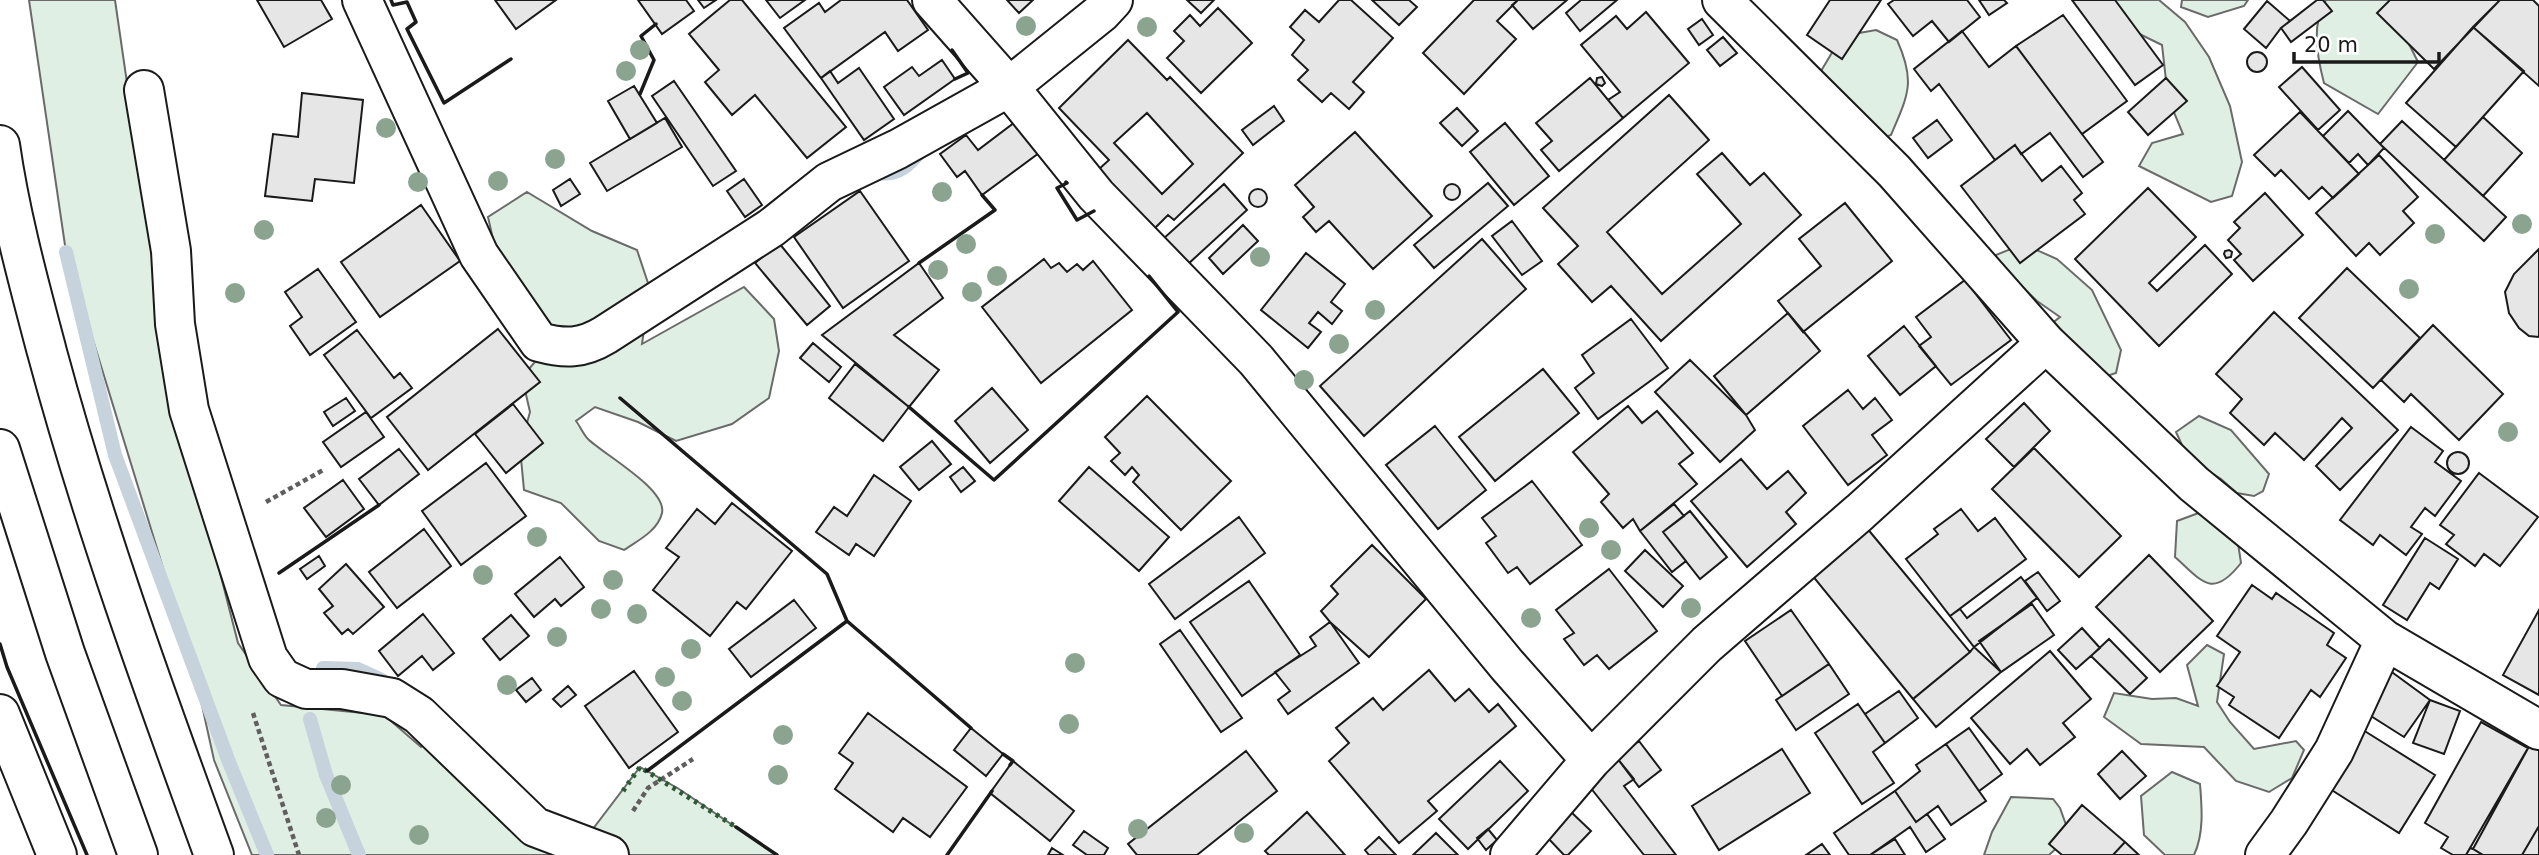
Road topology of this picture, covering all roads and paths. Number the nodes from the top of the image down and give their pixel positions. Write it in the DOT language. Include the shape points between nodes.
graph roads {
  1 [pos="362,0"];
  2 [pos="932,0"];
  3 [pos="1113,0"];
  4 [pos="1722,0"];
  5 [pos="1009,87"];
  6 [pos="144,90"];
  7 [pos="0,145"];
  8 [pos="2046,342"];
  9 [pos="0,449"];
  10 [pos="324,469"];
  11 [pos="270,501"];
  12 [pos="2385,640"];
  13 [pos="253,712"];
  14 [pos="0,714"];
  15 [pos="2539,730"];
  16 [pos="693,759"];
  17 [pos="1591,760"];
  18 [pos="633,811"];
  19 [pos="57,855"];
  20 [pos="138,855"];
  21 [pos="214,855"];
  22 [pos="299,855"];
  23 [pos="609,855"];
  24 [pos="1510,855"];
  25 [pos="2265,855"];
  1 -- 5 [label="main road" via="479,255 539,342 564,349 605,335 771,228 829,182"];
  2 -- 5 [label="main road"];
  3 -- 5 [label="main road"];
  4 -- 8 [label="main road" via="1894,171"];
  5 -- 17 [label="main road" via="1096,195 1256,360 1498,655"];
  6 -- 23 [label="main road" via="171,251 175,324 189,411 268,658 282,678 306,688 392,698 419,715 535,827"];
  7 -- 21 [label="main road" via="22,256 73,447 124,608"];
  8 -- 12 [label="main road" via="2194,484"];
  8 -- 17 [label="main road" via="1707,644"];
  9 -- 20 [label="main road" via="65,653"];
  10 -- 11 [label="path"];
  12 -- 15 [label="main road"];
  12 -- 25 [label="main road" via="2334,751"];
  13 -- 22 [label="path"];
  14 -- 19 [label="main road"];
  16 -- 18 [label="path" via="648,788"];
  17 -- 24 [label="main road"];
}
